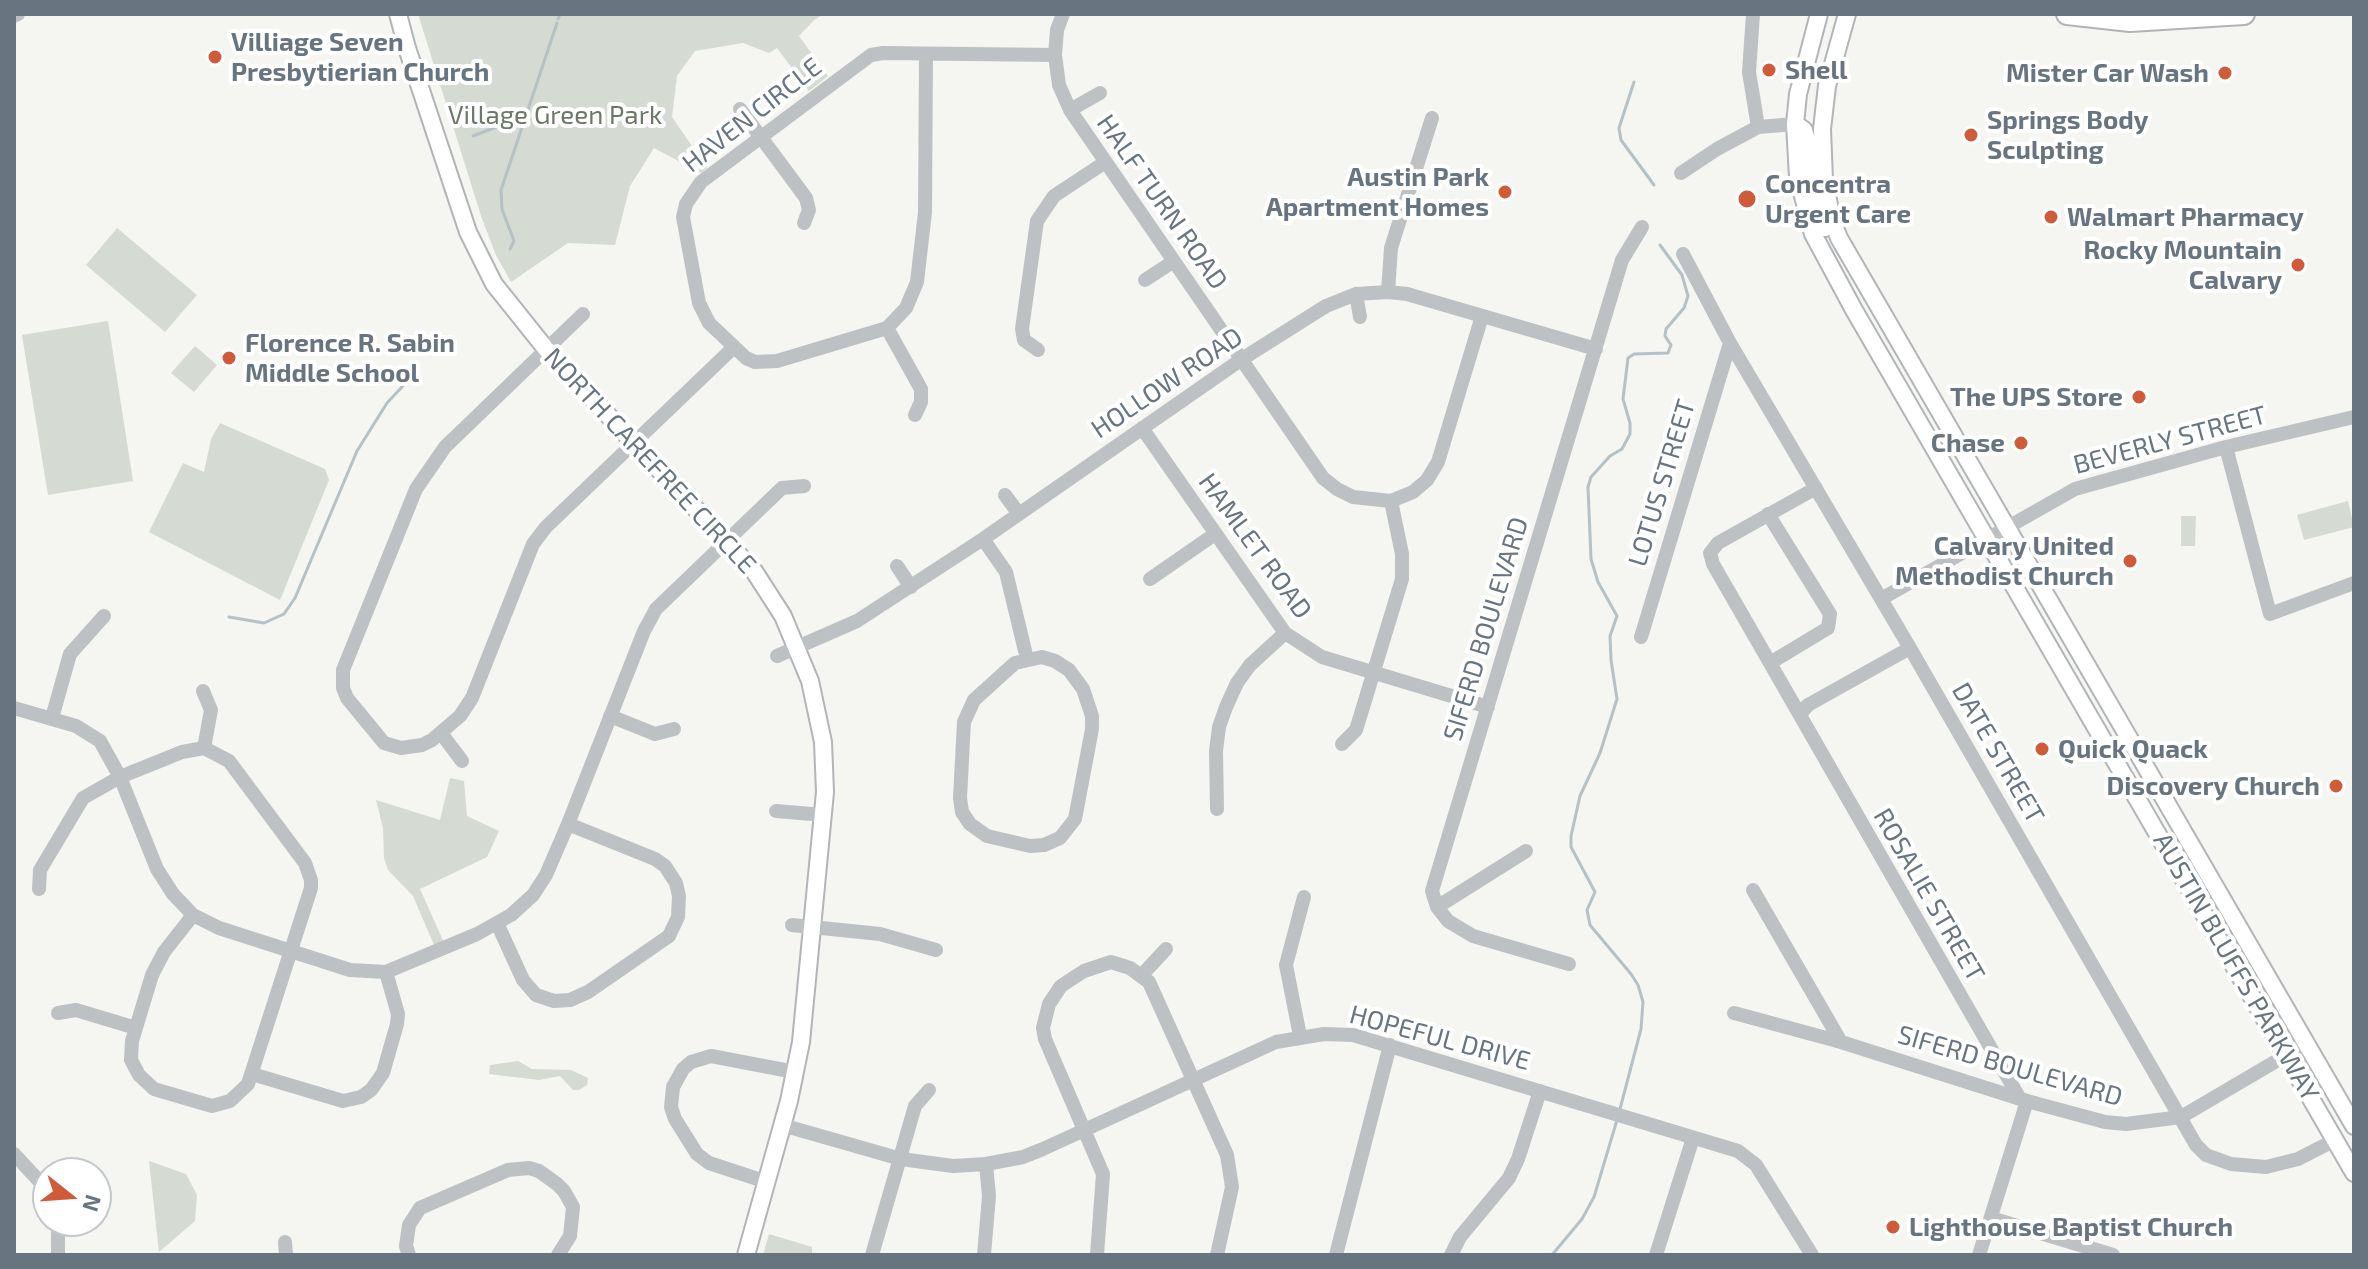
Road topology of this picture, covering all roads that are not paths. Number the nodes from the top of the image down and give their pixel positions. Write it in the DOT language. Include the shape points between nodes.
graph roads {
  1 [pos="398,14"];
  2 [pos="1063,14"];
  3 [pos="1753,14"];
  4 [pos="1819,14"];
  5 [pos="1847,14"];
  6 [pos="2067,14"];
  7 [pos="2244,14"];
  8 [pos="926,54"];
  9 [pos="1055,55"];
  10 [pos="1100,93"];
  11 [pos="740,109"];
  12 [pos="1070,110"];
  13 [pos="1432,118"];
  14 [pos="1795,124"];
  15 [pos="1758,127"];
  16 [pos="761,137"];
  17 [pos="1104,163"];
  18 [pos="1681,173"];
  19 [pos="804,223"];
  20 [pos="1642,227"];
  21 [pos="1839,238"];
  22 [pos="1683,254"];
  23 [pos="1174,261"];
  24 [pos="1145,280"];
  25 [pos="1388,292"];
  26 [pos="1356,294"];
  27 [pos="583,314"];
  28 [pos="1482,316"];
  29 [pos="1360,317"];
  30 [pos="887,328"];
  31 [pos="1730,343"];
  32 [pos="733,348"];
  33 [pos="546,349"];
  34 [pos="1596,349"];
  35 [pos="1038,350"];
  36 [pos="1881,355"];
  37 [pos="1242,359"];
  38 [pos="1910,362"];
  39 [pos="915,415"];
  40 [pos="2354,417"];
  41 [pos="1142,428"];
  42 [pos="636,443"];
  43 [pos="2226,447"];
  44 [pos="804,486"];
  45 [pos="1816,488"];
  46 [pos="1005,495"];
  47 [pos="1391,501"];
  48 [pos="1019,514"];
  49 [pos="1768,514"];
  50 [pos="2006,528"];
  51 [pos="1215,534"];
  52 [pos="727,539"];
  53 [pos="983,539"];
  54 [pos="1986,539"];
  55 [pos="897,566"];
  56 [pos="1150,579"];
  57 [pos="2354,583"];
  58 [pos="911,587"];
  59 [pos="1881,599"];
  60 [pos="104,616"];
  61 [pos="1285,633"];
  62 [pos="1641,637"];
  63 [pos="798,647"];
  64 [pos="1910,648"];
  65 [pos="777,656"];
  66 [pos="1027,659"];
  67 [pos="1770,663"];
  68 [pos="1374,673"];
  69 [pos="203,691"];
  70 [pos="1488,707"];
  71 [pos="14,708"];
  72 [pos="1800,714"];
  73 [pos="610,716"];
  74 [pos="52,718"];
  75 [pos="674,729"];
  76 [pos="441,733"];
  77 [pos="1342,744"];
  78 [pos="204,748"];
  79 [pos="462,761"];
  80 [pos="2117,762"];
  81 [pos="2148,770"];
  82 [pos="120,777"];
  83 [pos="1217,809"];
  84 [pos="776,811"];
  85 [pos="824,815"];
  86 [pos="568,824"];
  87 [pos="1526,851"];
  88 [pos="39,889"];
  89 [pos="1753,890"];
  90 [pos="1304,897"];
  91 [pos="1437,907"];
  92 [pos="193,915"];
  93 [pos="497,923"];
  94 [pos="792,925"];
  95 [pos="813,927"];
  96 [pos="1166,949"];
  97 [pos="936,950"];
  98 [pos="291,951"];
  99 [pos="1569,964"];
  100 [pos="386,972"];
  101 [pos="1142,975"];
  102 [pos="58,1013"];
  103 [pos="1734,1013"];
  104 [pos="136,1028"];
  105 [pos="1300,1036"];
  106 [pos="1841,1042"];
  107 [pos="2307,1043"];
  108 [pos="1390,1045"];
  109 [pos="2287,1054"];
  110 [pos="795,1072"];
  111 [pos="252,1074"];
  112 [pos="1192,1080"];
  113 [pos="929,1090"];
  114 [pos="1540,1091"];
  115 [pos="2023,1100"];
  116 [pos="2181,1117"];
  117 [pos="782,1125"];
  118 [pos="2354,1126"];
  119 [pos="1086,1130"];
  120 [pos="1693,1138"];
  121 [pos="2335,1140"];
  122 [pos="14,1154"];
  123 [pos="901,1159"];
  124 [pos="986,1164"];
  125 [pos="32,1173"];
  126 [pos="2354,1173"];
  127 [pos="767,1182"];
  128 [pos="1991,1218"];
  129 [pos="409,1255"];
  130 [pos="558,1255"];
  131 [pos="746,1255"];
  132 [pos="872,1255"];
  133 [pos="984,1255"];
  134 [pos="1097,1255"];
  135 [pos="1217,1255"];
  136 [pos="1336,1255"];
  137 [pos="1451,1255"];
  138 [pos="1656,1255"];
  139 [pos="1812,1255"];
  140 [pos="1979,1255"];
  141 [pos="2113,1255"];
  1 -- 33 [label="main road, NORTH CAREFREE CIRCLE" via="480,260"];
  2 -- 9 [label="street, HALF TURN ROAD"];
  3 -- 15 [label="street" via="1749,72"];
  4 -- 14 [label="main road, AUSTIN BLUFFS PARKWAY"];
  5 -- 21 [label="main road, AUSTIN BLUFFS PARKWAY" via="1827,86 1822,129 1824,180"];
  6 -- 7 [label="highway" via="2130,21"];
  8 -- 9 [label="street, HAVEN CIRCLE"];
  8 -- 16 [label="street, HAVEN CIRCLE" via="871,55"];
  8 -- 30 [label="street" via="925,212 917,282 906,308"];
  9 -- 12 [label="street, HALF TURN ROAD" via="1059,85"];
  10 -- 12 [label="street, HALF TURN ROAD"];
  11 -- 16 [label="street"];
  12 -- 17 [label="street, HALF TURN ROAD"];
  13 -- 25 [label="street" via="1391,248"];
  14 -- 15 [label="street"];
  14 -- 21 [label="main road" via="1807,140 1825,228"];
  14 -- 36 [label="main road, AUSTIN BLUFFS PARKWAY" via="1798,177 1813,234"];
  15 -- 18 [label="street"];
  16 -- 19 [label="street" via="806,198"];
  16 -- 32 [label="street, HAVEN CIRCLE" via="701,182 683,217 703,315"];
  17 -- 23 [label="street, HALF TURN ROAD"];
  17 -- 35 [label="street" via="1054,196 1037,221 1022,329 1024,340"];
  20 -- 34 [label="street, SIFERD BOULEVARD" via="1622,260"];
  21 -- 38 [label="main road, AUSTIN BLUFFS PARKWAY"];
  22 -- 31 [label="street, DATE STREET"];
  23 -- 24 [label="street"];
  23 -- 37 [label="street, HALF TURN ROAD"];
  25 -- 26 [label="street, HOLLOW ROAD"];
  25 -- 28 [label="street, HOLLOW ROAD"];
  26 -- 29 [label="street"];
  26 -- 37 [label="street, HOLLOW ROAD" via="1326,306"];
  27 -- 33 [label="street"];
  28 -- 34 [label="street, HOLLOW ROAD"];
  28 -- 47 [label="street" via="1438,462 1413,492"];
  30 -- 32 [label="street, HAVEN CIRCLE" via="777,361 755,362"];
  30 -- 39 [label="street" via="921,389"];
  31 -- 45 [label="street, DATE STREET"];
  31 -- 62 [label="street, LOTUS STREET"];
  32 -- 42 [label="street"];
  33 -- 42 [label="main road, NORTH CAREFREE CIRCLE"];
  33 -- 76 [label="street" via="445,447 424,475 343,670 347,698 377,738 411,747"];
  34 -- 70 [label="street, SIFERD BOULEVARD"];
  36 -- 38 [label="main road"];
  36 -- 54 [label="main road, AUSTIN BLUFFS PARKWAY"];
  37 -- 41 [label="street, HOLLOW ROAD"];
  37 -- 47 [label="street, HALF TURN ROAD" via="1323,478 1353,497"];
  38 -- 50 [label="main road, AUSTIN BLUFFS PARKWAY"];
  40 -- 43 [label="street, BEVERLY STREET"];
  41 -- 48 [label="street, HOLLOW ROAD"];
  41 -- 51 [label="street, HAMLET ROAD"];
  42 -- 52 [label="main road, NORTH CAREFREE CIRCLE"];
  42 -- 76 [label="street" via="533,544 472,698"];
  43 -- 50 [label="street, BEVERLY STREET" via="2075,489"];
  43 -- 57 [label="street" via="2270,614"];
  44 -- 52 [label="street" via="782,488"];
  45 -- 49 [label="street"];
  45 -- 59 [label="street, DATE STREET"];
  46 -- 48 [label="street"];
  47 -- 68 [label="street" via="1402,579"];
  48 -- 53 [label="street, HOLLOW ROAD"];
  49 -- 67 [label="street, ROSALIE STREET" via="1710,553"];
  49 -- 67 [label="street" via="1830,614 1828,628"];
  50 -- 54 [label="street, BEVERLY STREET"];
  50 -- 81 [label="main road, AUSTIN BLUFFS PARKWAY"];
  51 -- 56 [label="street"];
  51 -- 61 [label="street, HAMLET ROAD"];
  52 -- 63 [label="main road, NORTH CAREFREE CIRCLE" via="767,589"];
  52 -- 73 [label="street" via="656,609"];
  53 -- 58 [label="street, HOLLOW ROAD"];
  53 -- 66 [label="street" via="1006,572"];
  54 -- 59 [label="street, BEVERLY STREET"];
  54 -- 80 [label="main road, AUSTIN BLUFFS PARKWAY"];
  55 -- 58 [label="street"];
  58 -- 63 [label="street, HOLLOW ROAD" via="857,621"];
  59 -- 64 [label="street, DATE STREET"];
  60 -- 74 [label="street" via="70,654"];
  61 -- 68 [label="street, HAMLET ROAD" via="1322,657"];
  61 -- 83 [label="street" via="1250,665 1226,707 1216,751"];
  63 -- 65 [label="street, HOLLOW ROAD"];
  63 -- 85 [label="main road, NORTH CAREFREE CIRCLE" via="823,742"];
  64 -- 72 [label="street"];
  64 -- 116 [label="street, DATE STREET"];
  66 -- 66 [label="street" via="1015,663 967,710 962,812 987,836 1030,846 1065,844 1078,807 1095,698 1055,661"];
  67 -- 72 [label="street, ROSALIE STREET"];
  68 -- 70 [label="street, HAMLET ROAD"];
  68 -- 77 [label="street" via="1356,730"];
  69 -- 78 [label="street" via="211,710"];
  70 -- 91 [label="street, SIFERD BOULEVARD" via="1432,891"];
  71 -- 74 [label="street"];
  72 -- 115 [label="street, ROSALIE STREET"];
  73 -- 75 [label="street" via="655,734"];
  73 -- 86 [label="street"];
  74 -- 82 [label="street" via="93,735"];
  76 -- 79 [label="street"];
  78 -- 82 [label="street"];
  78 -- 98 [label="street" via="229,761 316,870"];
  80 -- 81 [label="main road"];
  80 -- 109 [label="main road, AUSTIN BLUFFS PARKWAY"];
  81 -- 107 [label="main road, AUSTIN BLUFFS PARKWAY"];
  82 -- 88 [label="street" via="90,792 76,807 40,870"];
  82 -- 92 [label="street" via="157,869"];
  84 -- 85 [label="street"];
  85 -- 95 [label="main road, NORTH CAREFREE CIRCLE"];
  86 -- 93 [label="street" via="540,887"];
  86 -- 93 [label="street" via="665,866 679,896 678,917 669,936 588,992 554,1001 536,995 523,980"];
  87 -- 91 [label="street"];
  89 -- 106 [label="street"];
  90 -- 105 [label="street" via="1286,965"];
  91 -- 99 [label="street" via="1448,921 1473,936"];
  92 -- 98 [label="street"];
  92 -- 104 [label="street" via="157,963"];
  93 -- 100 [label="street"];
  94 -- 95 [label="street"];
  95 -- 97 [label="street" via="880,934"];
  95 -- 110 [label="main road, NORTH CAREFREE CIRCLE"];
  96 -- 101 [label="street"];
  98 -- 100 [label="street" via="350,970"];
  98 -- 111 [label="street"];
  100 -- 111 [label="street" via="398,1014 396,1052 379,1081 361,1097 332,1100"];
  101 -- 112 [label="street"];
  101 -- 119 [label="street" via="1111,962 1084,971 1054,993 1049,1004 1045,1039"];
  102 -- 104 [label="street" via="76,1010"];
  103 -- 106 [label="street, SIFERD BOULEVARD"];
  104 -- 111 [label="street" via="131,1060 154,1089 212,1106 242,1092"];
  105 -- 108 [label="street, HOPEFUL DRIVE" via="1353,1035"];
  105 -- 112 [label="street, HOPEFUL DRIVE"];
  106 -- 115 [label="street, SIFERD BOULEVARD"];
  107 -- 109 [label="street, SIFERD BOULEVARD"];
  107 -- 118 [label="main road, AUSTIN BLUFFS PARKWAY"];
  108 -- 114 [label="street, HOPEFUL DRIVE"];
  108 -- 136 [label="street"];
  109 -- 116 [label="street, SIFERD BOULEVARD"];
  109 -- 121 [label="main road, AUSTIN BLUFFS PARKWAY"];
  110 -- 117 [label="main road, NORTH CAREFREE CIRCLE"];
  110 -- 127 [label="street" via="711,1056 691,1062 673,1087 675,1119 697,1154"];
  112 -- 119 [label="street, HOPEFUL DRIVE"];
  112 -- 135 [label="street" via="1231,1170"];
  113 -- 123 [label="street" via="915,1106"];
  114 -- 120 [label="street, HOPEFUL DRIVE"];
  114 -- 137 [label="street" via="1509,1178"];
  115 -- 116 [label="street, SIFERD BOULEVARD" via="2105,1122"];
  115 -- 128 [label="street"];
  116 -- 121 [label="street, DATE STREET" via="2206,1155 2248,1167 2298,1159"];
  117 -- 123 [label="street, HOPEFUL DRIVE"];
  117 -- 127 [label="main road, NORTH CAREFREE CIRCLE"];
  119 -- 124 [label="street, HOPEFUL DRIVE" via="1023,1157"];
  119 -- 134 [label="street" via="1103,1174"];
  120 -- 138 [label="street"];
  120 -- 139 [label="street, HOPEFUL DRIVE" via="1748,1157"];
  121 -- 126 [label="main road, AUSTIN BLUFFS PARKWAY"];
  122 -- 125 [label="street"];
  123 -- 124 [label="street, HOPEFUL DRIVE"];
  123 -- 132 [label="street"];
  124 -- 133 [label="street"];
  127 -- 131 [label="main road, NORTH CAREFREE CIRCLE"];
  128 -- 140 [label="street"];
  128 -- 141 [label="street"];
  129 -- 130 [label="street" via="409,1225 420,1208 508,1170 529,1168 557,1184 573,1207 570,1236"];
}
